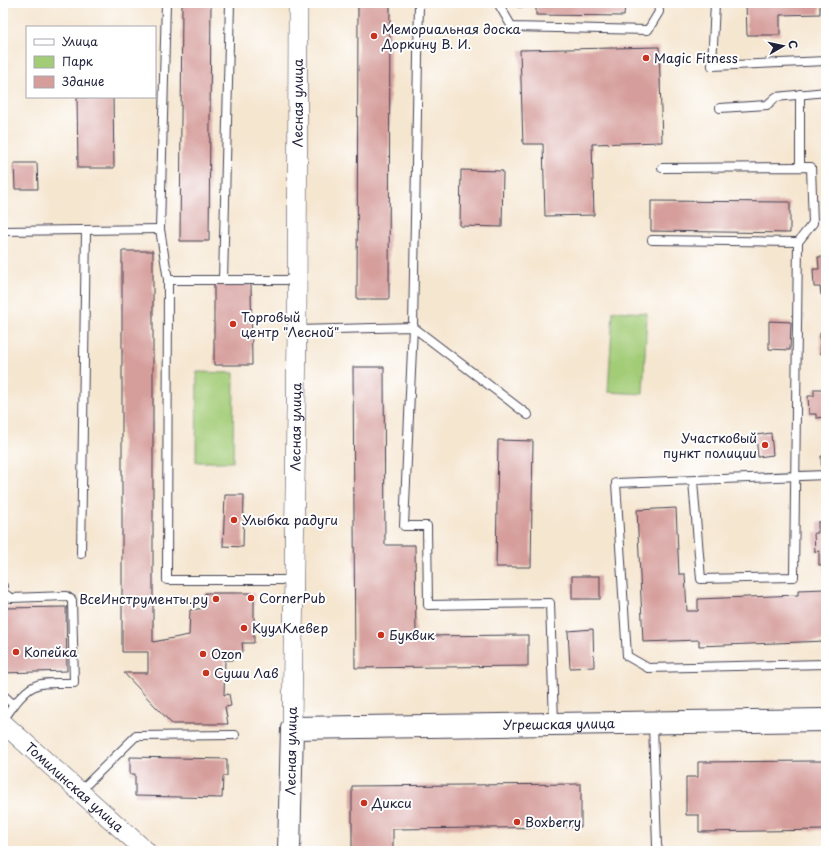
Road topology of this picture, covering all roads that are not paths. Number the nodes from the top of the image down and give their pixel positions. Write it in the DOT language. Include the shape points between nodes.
graph roads {
  1 [pos="166,3"];
  2 [pos="230,3"];
  3 [pos="298,3"];
  4 [pos="419,3"];
  5 [pos="498,3"];
  6 [pos="658,3"];
  7 [pos="715,3"];
  8 [pos="826,61"];
  9 [pos="826,92"];
  10 [pos="800,94"];
  11 [pos="720,108"];
  12 [pos="800,167"];
  13 [pos="662,168"];
  14 [pos="160,229"];
  15 [pos="86,230"];
  16 [pos="3,231"];
  17 [pos="652,240"];
  18 [pos="798,242"];
  19 [pos="168,280"];
  20 [pos="223,280"];
  21 [pos="296,280"];
  22 [pos="413,327"];
  23 [pos="297,330"];
  24 [pos="528,415"];
  25 [pos="826,475"];
  26 [pos="794,477"];
  27 [pos="693,481"];
  28 [pos="81,554"];
  29 [pos="294,580"];
  30 [pos="3,586"];
  31 [pos="826,664"];
  32 [pos="3,695"];
  33 [pos="14,705"];
  34 [pos="826,720"];
  35 [pos="3,721"];
  36 [pos="653,723"];
  37 [pos="554,725"];
  38 [pos="292,728"];
  39 [pos="235,735"];
  40 [pos="79,792"];
  41 [pos="146,851"];
  42 [pos="289,851"];
  43 [pos="659,851"];
  1 -- 14 [label="lane"];
  2 -- 20 [label="lane"];
  3 -- 21 [label="street, Лесная улица"];
  4 -- 22 [label="lane"];
  5 -- 6 [label="lane" via="512,27 648,30 659,12"];
  7 -- 8 [label="lane" via="712,66"];
  9 -- 10 [label="lane"];
  10 -- 11 [label="lane" via="776,97 767,105"];
  10 -- 12 [label="lane"];
  12 -- 13 [label="lane"];
  12 -- 18 [label="lane" via="811,167 813,223"];
  14 -- 15 [label="lane"];
  14 -- 19 [label="lane"];
  15 -- 16 [label="lane"];
  15 -- 28 [label="lane"];
  17 -- 18 [label="lane"];
  18 -- 26 [label="lane"];
  19 -- 20 [label="lane"];
  19 -- 29 [label="lane" via="167,580"];
  20 -- 21 [label="lane"];
  21 -- 23 [label="street, Лесная улица"];
  22 -- 23 [label="lane"];
  22 -- 24 [label="lane"];
  22 -- 37 [label="lane" via="404,526 427,526 428,605 550,603"];
  23 -- 29 [label="street, Лесная улица"];
  25 -- 26 [label="lane"];
  26 -- 27 [label="lane"];
  26 -- 27 [label="lane" via="794,577 701,579"];
  27 -- 31 [label="lane" via="616,483 627,656 648,668"];
  29 -- 38 [label="street, Лесная улица"];
  30 -- 33 [label="lane" via="3,593 11,598 66,596 72,600 74,683 34,685 24,692"];
  32 -- 33 [label="lane"];
  33 -- 35 [label="lane"];
  34 -- 36 [label="main road, Угрешская улица"];
  35 -- 40 [label="street, Томилинская улица"];
  36 -- 37 [label="main road, Угрешская улица"];
  36 -- 43 [label="lane" via="656,846"];
  37 -- 38 [label="main road, Угрешская улица"];
  38 -- 42 [label="main road, Лесная улица"];
  39 -- 40 [label="lane" via="136,736"];
  40 -- 41 [label="street, Томилинская улица"];
}
